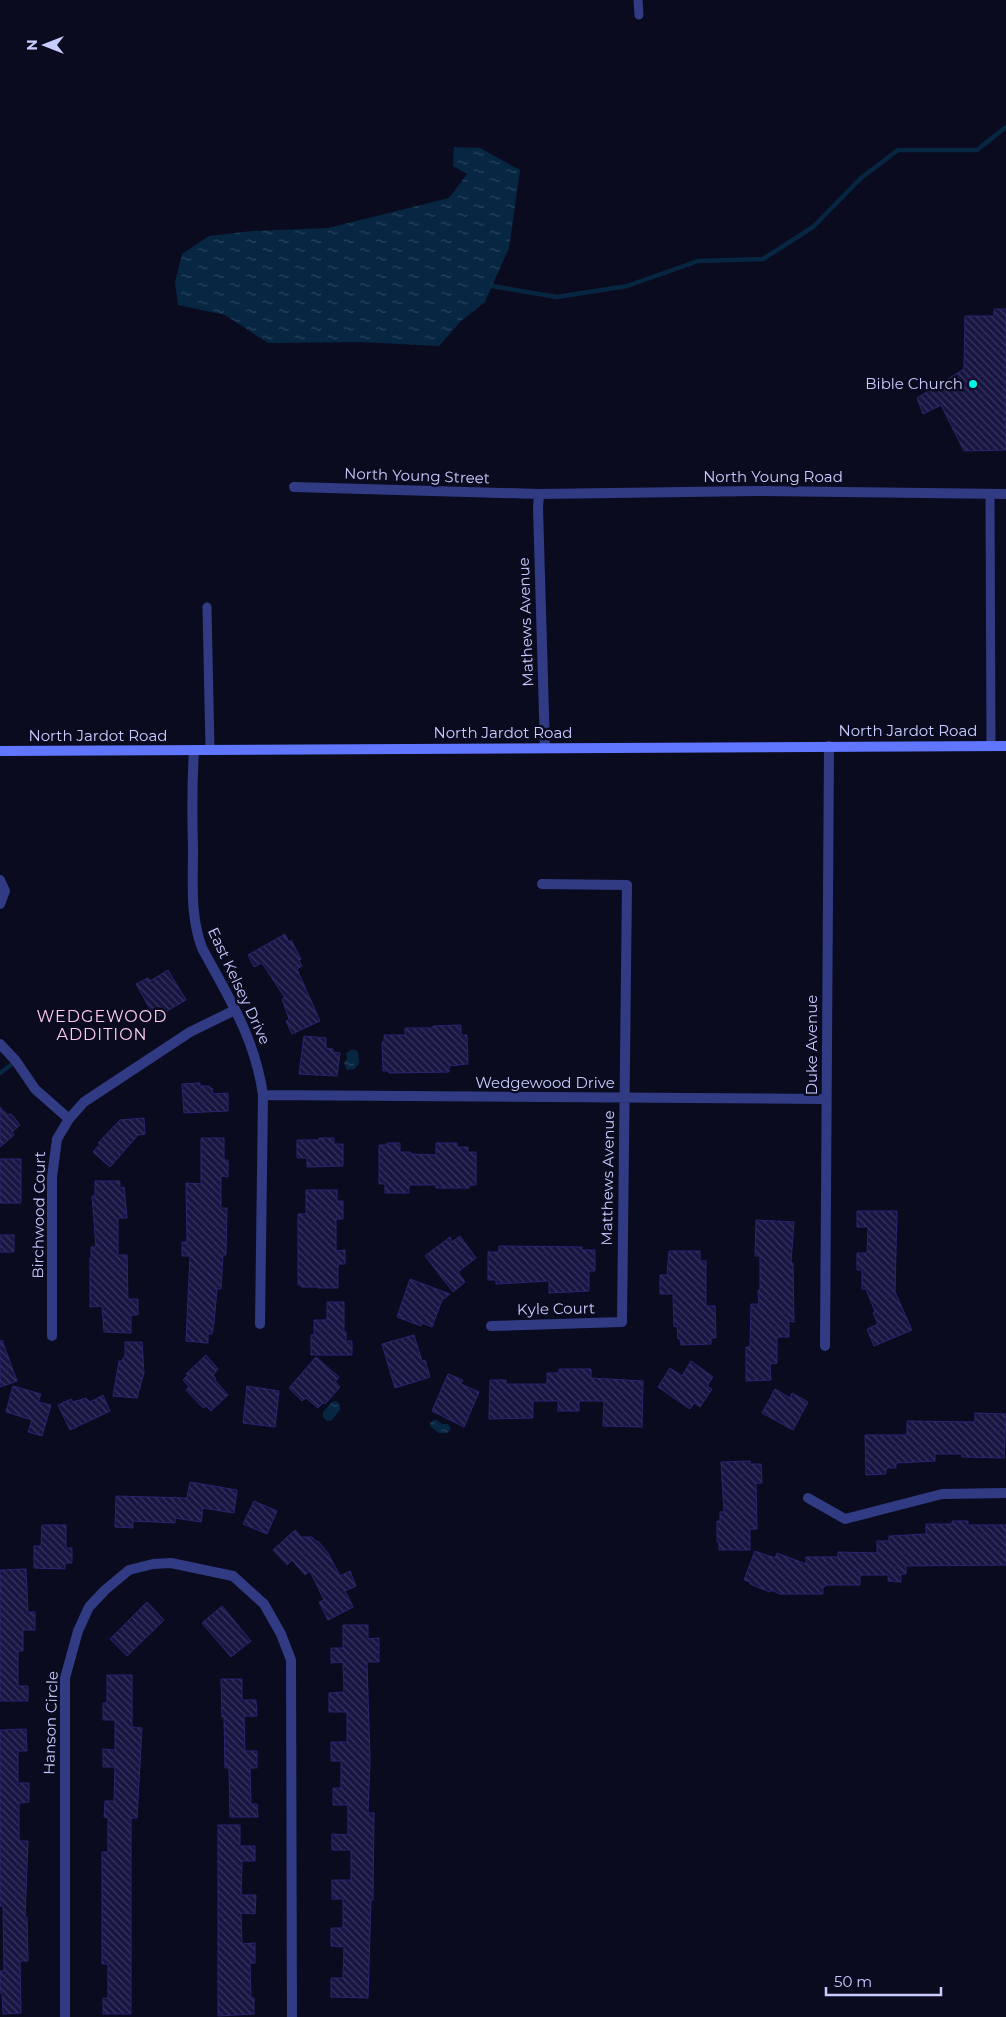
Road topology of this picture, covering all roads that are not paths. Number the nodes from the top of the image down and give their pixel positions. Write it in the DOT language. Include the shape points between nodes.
graph roads {
  1 [pos="638,0"];
  2 [pos="639,16"];
  3 [pos="294,487"];
  4 [pos="539,494"];
  5 [pos="990,494"];
  6 [pos="1006,494"];
  7 [pos="207,607"];
  8 [pos="829,746"];
  9 [pos="992,746"];
  10 [pos="1006,746"];
  11 [pos="545,748"];
  12 [pos="194,750"];
  13 [pos="210,750"];
  14 [pos="0,751"];
  15 [pos="0,880"];
  16 [pos="542,884"];
  17 [pos="0,904"];
  18 [pos="235,1010"];
  19 [pos="0,1044"];
  20 [pos="263,1095"];
  21 [pos="624,1098"];
  22 [pos="826,1099"];
  23 [pos="69,1119"];
  24 [pos="622,1322"];
  25 [pos="260,1324"];
  26 [pos="491,1326"];
  27 [pos="52,1336"];
  28 [pos="825,1346"];
  29 [pos="1006,1493"];
  30 [pos="808,1498"];
  31 [pos="64,2017"];
  32 [pos="292,2017"];
  1 -- 2 [label="lane"];
  3 -- 4 [label="street, North Young Street"];
  4 -- 5 [label="street, North Young Road" via="758,491"];
  4 -- 11 [label="street, Mathews Avenue"];
  5 -- 6 [label="street, North Young Road"];
  5 -- 9 [label="lane"];
  7 -- 13 [label="lane"];
  8 -- 9 [label="main road, North Jardot Road"];
  8 -- 11 [label="main road, North Jardot Road"];
  8 -- 22 [label="street, Duke Avenue"];
  9 -- 10 [label="main road, North Jardot Road"];
  11 -- 13 [label="main road, North Jardot Road"];
  12 -- 13 [label="main road, North Jardot Road"];
  12 -- 14 [label="main road, North Jardot Road"];
  12 -- 18 [label="street, East Kelsey Drive" via="194,920 202,948"];
  15 -- 17 [label="street" via="4,891"];
  16 -- 21 [label="street, Matthews Avenue" via="627,885"];
  18 -- 20 [label="street, East Kelsey Drive" via="251,1043"];
  18 -- 23 [label="street, Birchwood Court" via="182,1037 84,1102"];
  19 -- 23 [label="street" via="35,1089"];
  20 -- 21 [label="street, Wedgewood Drive"];
  20 -- 25 [label="street, East Kelsey Drive"];
  21 -- 22 [label="street, Wedgewood Drive"];
  21 -- 24 [label="street, Matthews Avenue"];
  22 -- 28 [label="street, Duke Avenue"];
  23 -- 27 [label="street, Birchwood Court" via="57,1139 52,1177"];
  24 -- 26 [label="street, Kyle Court"];
  29 -- 30 [label="street" via="942,1494 845,1519"];
  31 -- 32 [label="street, Hanson Circle" via="64,1678 78,1631 89,1607 99,1595 129,1570 171,1563 234,1576 264,1604 291,1660"];
}
